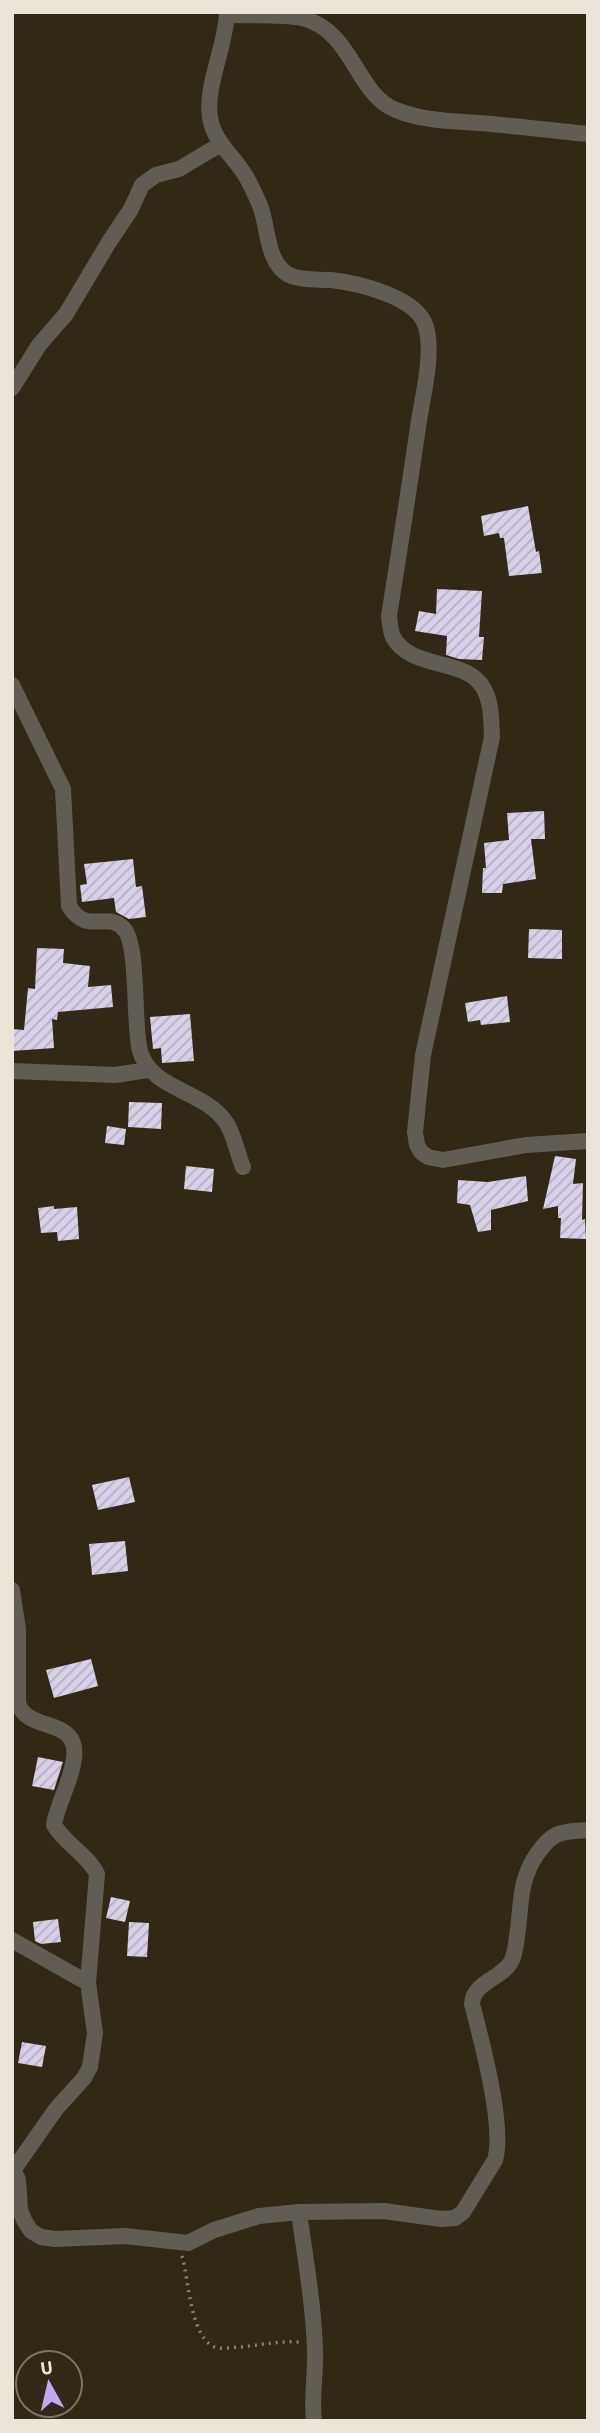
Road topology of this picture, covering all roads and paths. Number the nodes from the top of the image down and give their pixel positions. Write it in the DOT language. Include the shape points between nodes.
graph roads {
  1 [pos="227,14"];
  2 [pos="588,134"];
  3 [pos="221,144"];
  4 [pos="12,388"];
  5 [pos="12,685"];
  6 [pos="148,1070"];
  7 [pos="12,1071"];
  8 [pos="588,1141"];
  9 [pos="243,1167"];
  10 [pos="12,1590"];
  11 [pos="588,1830"];
  12 [pos="12,1940"];
  13 [pos="88,1983"];
  14 [pos="13,2168"];
  15 [pos="299,2212"];
  16 [pos="174,2242"];
  17 [pos="314,2340"];
  18 [pos="314,2421"];
  1 -- 2 [label="street" via="302,18 316,24 348,52 383,104 416,117"];
  1 -- 3 [label="street" via="210,96 210,117"];
  3 -- 4 [label="street" via="142,185 66,314 39,345"];
  3 -- 8 [label="street" via="245,174 261,206 278,265 305,279 395,296 417,310 426,327 424,386 389,616 392,635 403,649 422,660 469,673 482,686 491,710 492,737 423,1055 417,1144 429,1157 443,1160 526,1145"];
  5 -- 6 [label="street" via="63,789 69,906 83,921 115,922 129,937 140,1051"];
  6 -- 7 [label="street" via="115,1075"];
  6 -- 9 [label="street" via="198,1097 225,1122"];
  10 -- 13 [label="street" via="20,1710 29,1719 64,1732 74,1748 54,1825 97,1874"];
  11 -- 15 [label="street" via="557,1834 528,1867 511,1962 472,1996 494,2110 497,2153 463,2212 442,2219 384,2211"];
  12 -- 13 [label="street"];
  13 -- 14 [label="street" via="95,2033 90,2067"];
  14 -- 16 [label="street" via="20,2210 31,2231 40,2237 125,2236"];
  15 -- 16 [label="street" via="259,2216 188,2243"];
  15 -- 17 [label="street"];
  16 -- 17 [label="path" via="184,2263 196,2320 203,2337 216,2348"];
  17 -- 18 [label="street"];
}
